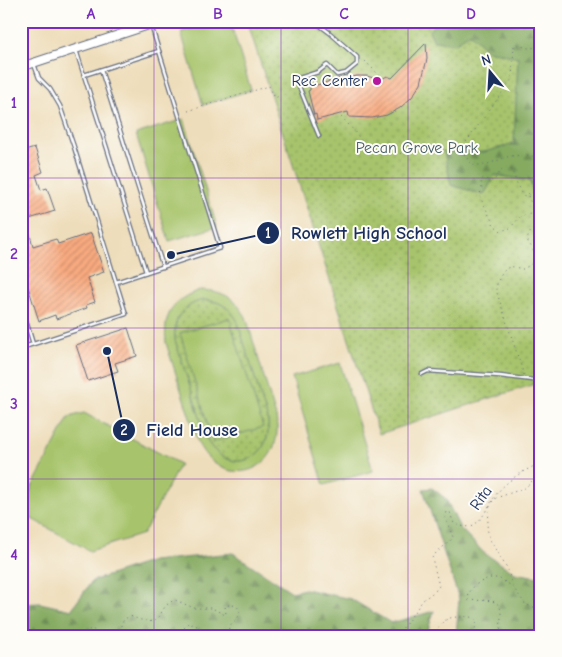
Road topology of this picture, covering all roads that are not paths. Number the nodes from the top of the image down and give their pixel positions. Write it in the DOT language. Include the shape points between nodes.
graph roads {
  1 [pos="161,21"];
  2 [pos="314,21"];
  3 [pos="151,24"];
  4 [pos="76,49"];
  5 [pos="160,51"];
  6 [pos="33,63"];
  7 [pos="21,67"];
  8 [pos="101,70"];
  9 [pos="84,75"];
  10 [pos="319,136"];
  11 [pos="163,266"];
  12 [pos="146,272"];
  13 [pos="116,282"];
  14 [pos="21,304"];
  15 [pos="33,344"];
  16 [pos="21,348"];
  17 [pos="422,374"];
  18 [pos="541,381"];
  1 -- 3 [label="street"];
  2 -- 10 [label="lane" via="357,57 357,64 346,73 337,75 327,65 318,72 296,79"];
  3 -- 4 [label="street"];
  3 -- 5 [label="lane"];
  4 -- 6 [label="street"];
  4 -- 9 [label="lane"];
  5 -- 8 [label="lane"];
  5 -- 11 [label="lane" via="220,248"];
  6 -- 7 [label="street"];
  6 -- 13 [label="lane" via="39,78 60,106"];
  8 -- 9 [label="lane"];
  8 -- 11 [label="lane"];
  9 -- 12 [label="lane"];
  11 -- 12 [label="lane"];
  12 -- 13 [label="lane"];
  13 -- 15 [label="lane" via="126,314"];
  14 -- 15 [label="lane"];
  15 -- 16 [label="lane"];
  17 -- 18 [label="lane" via="428,371"];
}
